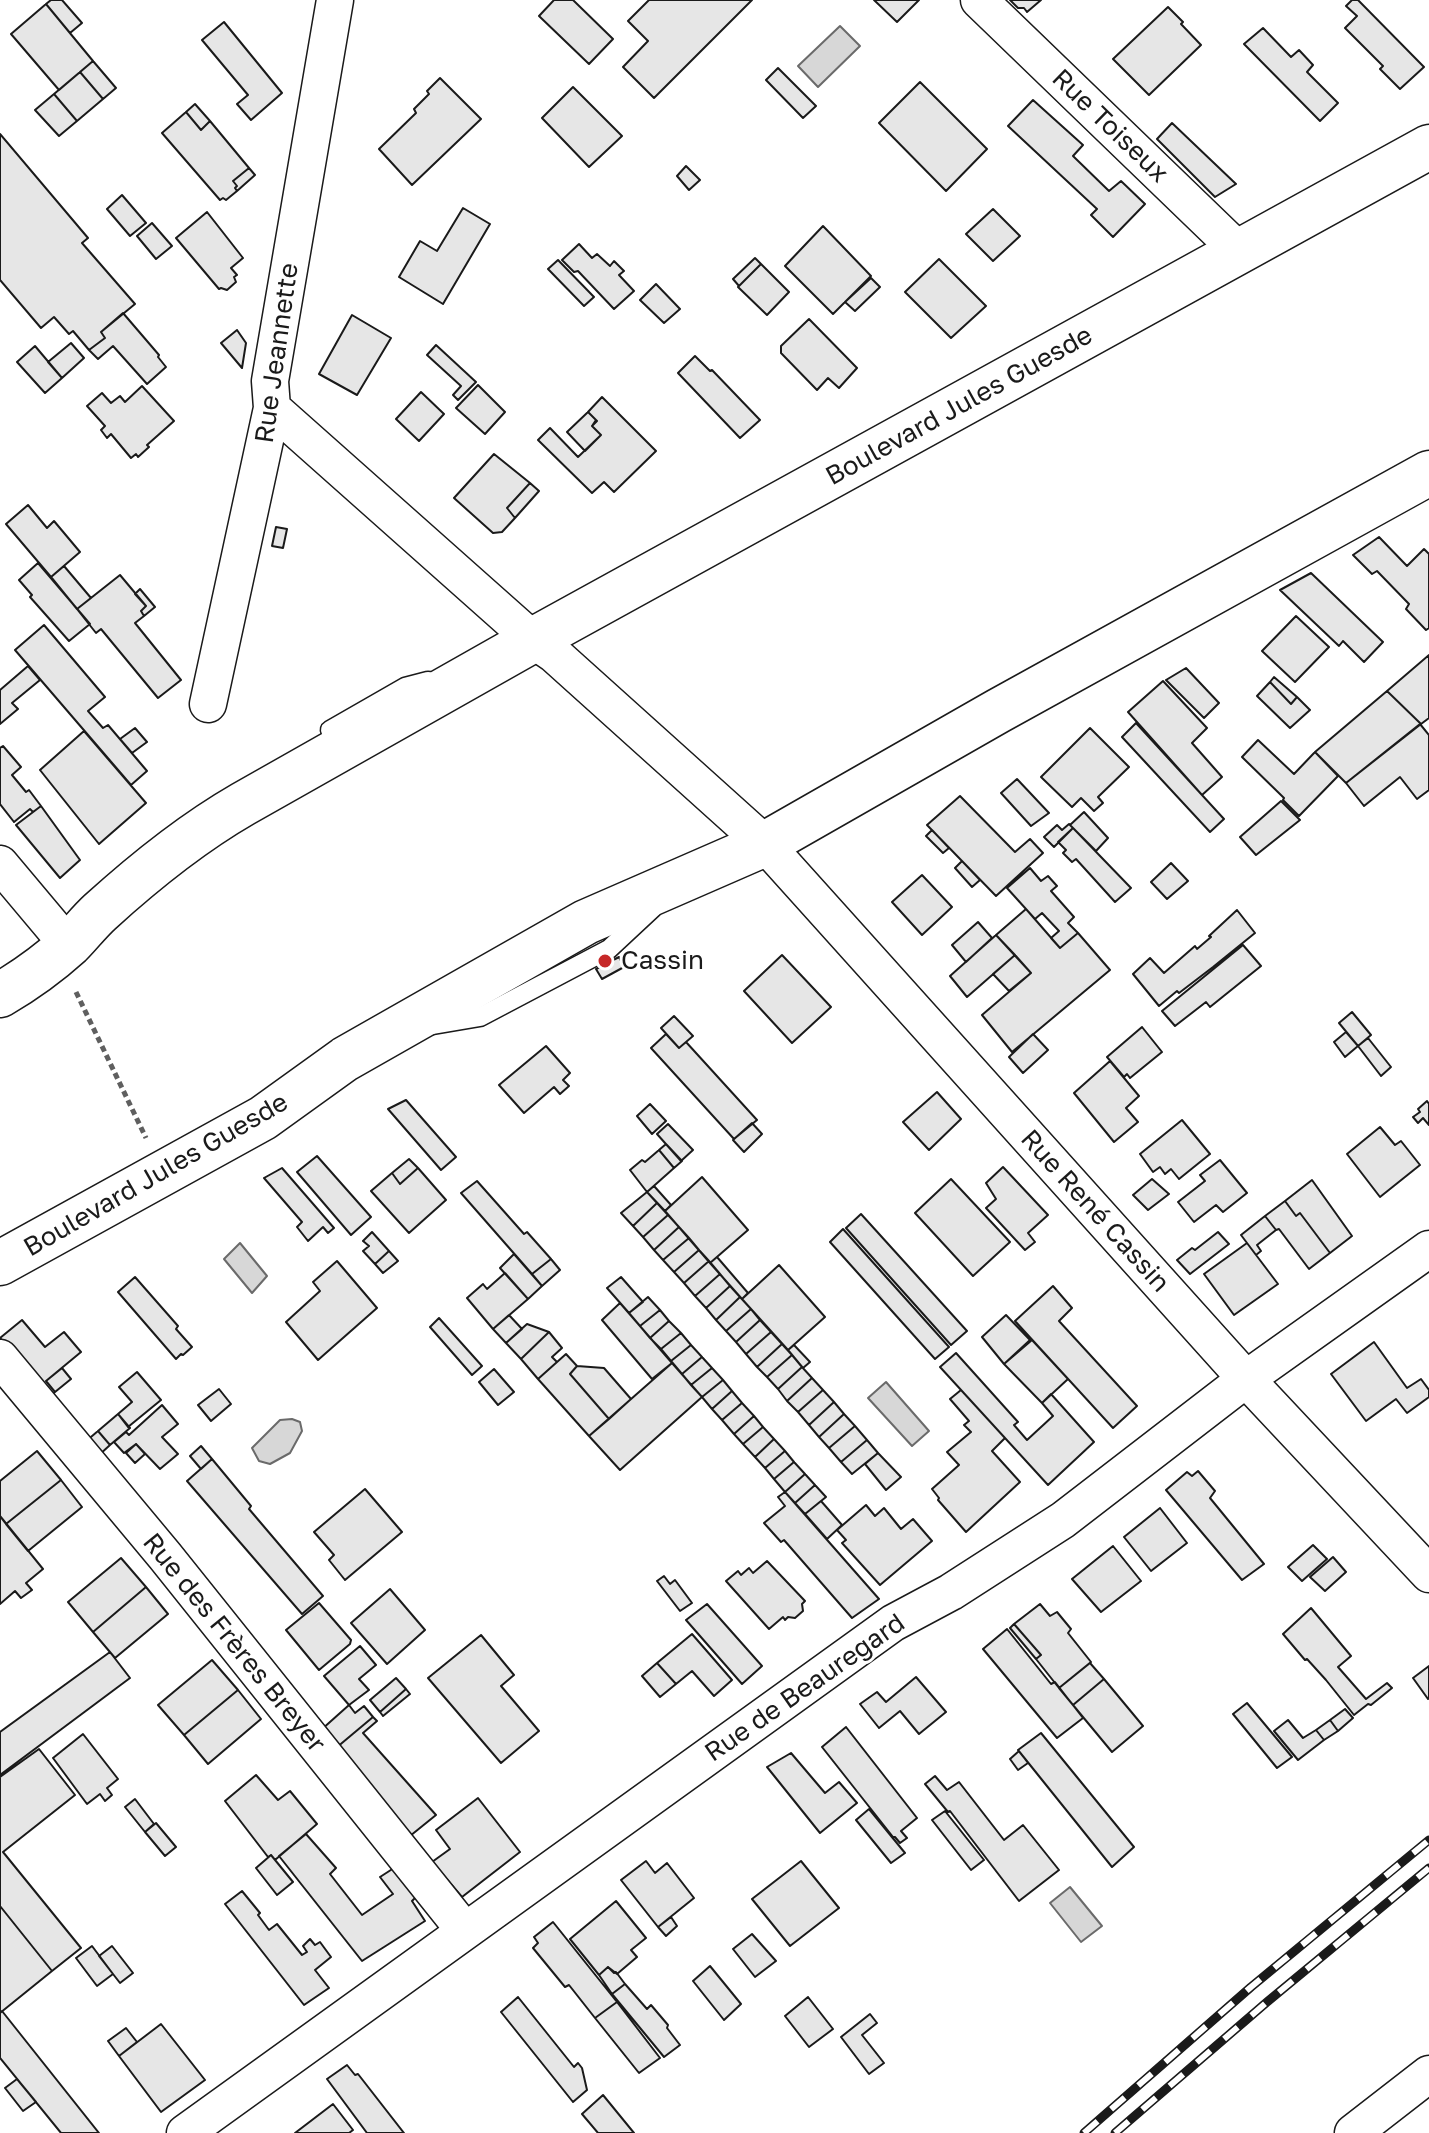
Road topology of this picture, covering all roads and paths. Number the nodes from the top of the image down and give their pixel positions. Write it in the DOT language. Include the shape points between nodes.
graph roads {
  1 [pos="335,0"];
  2 [pos="979,0"];
  3 [pos="1429,147"];
  4 [pos="1240,252"];
  5 [pos="272,408"];
  6 [pos="1429,473"];
  7 [pos="533,640"];
  8 [pos="489,665"];
  9 [pos="208,704"];
  10 [pos="316,737"];
  11 [pos="252,779"];
  12 [pos="216,819"];
  13 [pos="765,844"];
  14 [pos="0,864"];
  15 [pos="70,964"];
  16 [pos="0,995"];
  17 [pos="152,1150"];
  18 [pos="1429,1249"];
  19 [pos="0,1263"];
  20 [pos="0,1358"];
  21 [pos="1246,1379"];
  22 [pos="1429,1574"];
  23 [pos="465,1931"];
  24 [pos="1429,2074"];
  25 [pos="197,2130"];
  26 [pos="1353,2133"];
  1 -- 5 [label="street, Rue Jeannette" via="270,381"];
  2 -- 4 [label="street, Rue Toiseux"];
  3 -- 4 [label="street, Boulevard Jules Guesde"];
  4 -- 7 [label="street, Boulevard Jules Guesde"];
  5 -- 7 [label="street, Rue René Cassin"];
  5 -- 9 [label="street, Rue Jeannette"];
  6 -- 13 [label="street, Boulevard Jules Guesde"];
  7 -- 8 [label="street, Boulevard Jules Guesde"];
  7 -- 13 [label="street, Rue René Cassin"];
  8 -- 10 [label="lane, Boulevard Jules Guesde" via="405,687"];
  8 -- 12 [label="street, Boulevard Jules Guesde"];
  11 -- 12 [label="lane, Boulevard Jules Guesde"];
  12 -- 15 [label="street, Boulevard Jules Guesde" via="99,913"];
  13 -- 19 [label="street, Boulevard Jules Guesde" via="586,922 345,1059 263,1118"];
  13 -- 21 [label="street, Rue René Cassin"];
  14 -- 15 [label="street"];
  15 -- 16 [label="street, Boulevard Jules Guesde"];
  15 -- 17 [label="path"];
  18 -- 21 [label="street, Rue de Beauregard"];
  20 -- 23 [label="street, Rue des Frères Breyer"];
  21 -- 22 [label="street, Rue René Cassin"];
  21 -- 23 [label="street, Rue de Beauregard" via="1063,1520 893,1623"];
  23 -- 25 [label="street, Rue de Beauregard"];
  24 -- 26 [label="street"];
}
